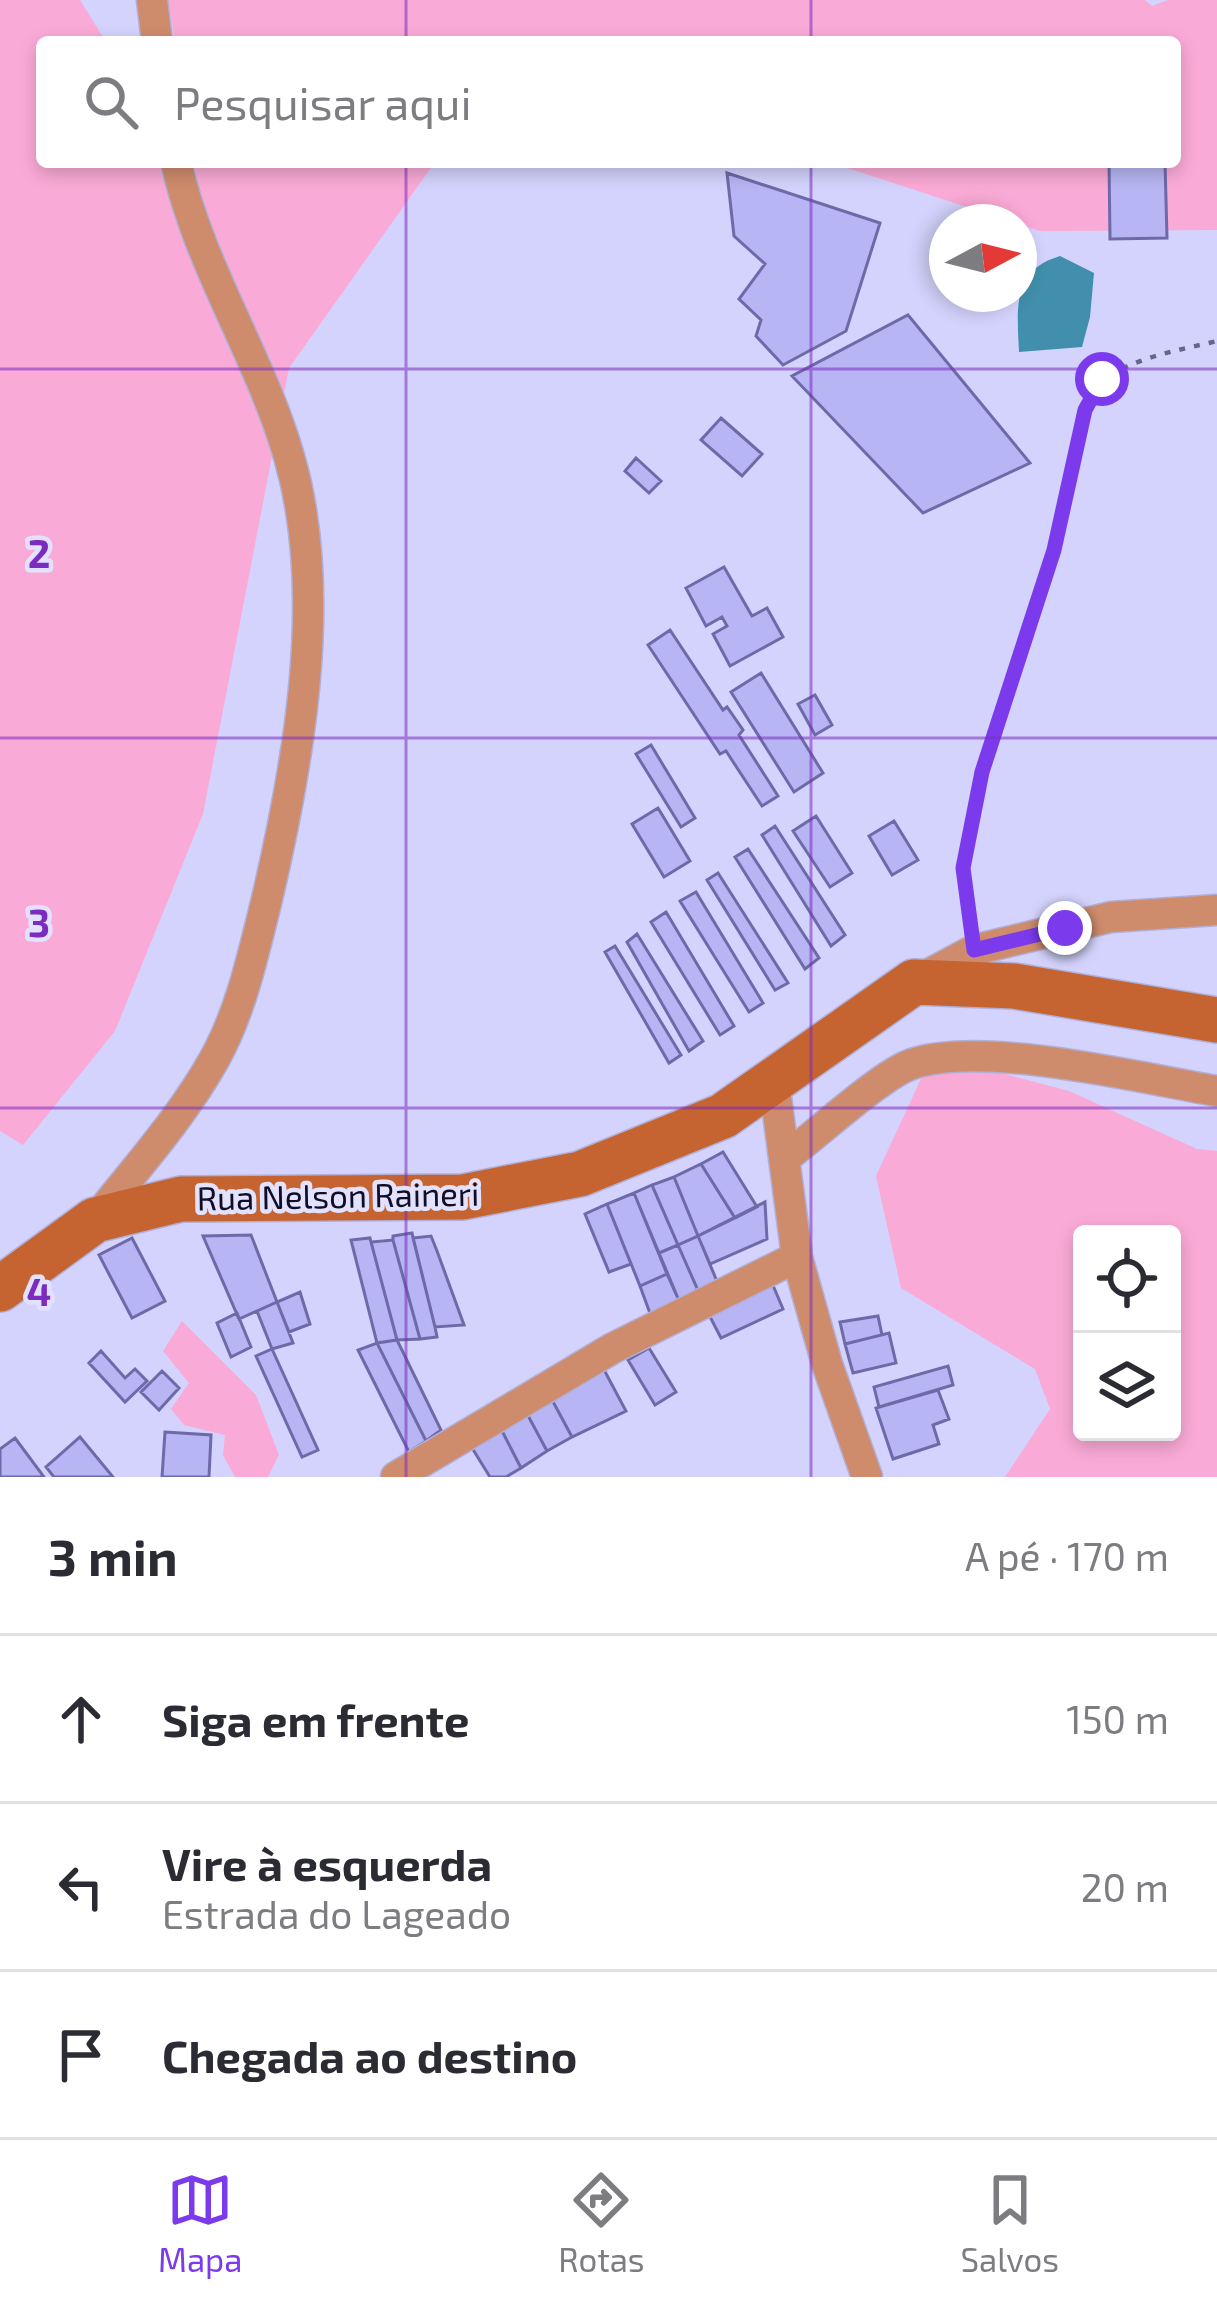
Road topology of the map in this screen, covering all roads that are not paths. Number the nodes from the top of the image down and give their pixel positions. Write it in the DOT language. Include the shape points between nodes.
graph roads {
  1 [pos="152,0"];
  2 [pos="156,36"];
  3 [pos="178,168"];
  4 [pos="1217,910"];
  5 [pos="914,982"];
  6 [pos="1217,1020"];
  7 [pos="774,1082"];
  8 [pos="1217,1090"];
  9 [pos="785,1158"];
  10 [pos="95,1220"];
  11 [pos="797,1257"];
  12 [pos="0,1289"];
  13 [pos="396,1477"];
  14 [pos="867,1477"];
  1 -- 2 [label="street"];
  3 -- 10 [label="street" via="202,248 290,460 308,582 302,697 274,869 236,1015 196,1088"];
  4 -- 5 [label="street" via="1111,917 974,950"];
  5 -- 6 [label="main road" via="1014,986"];
  5 -- 7 [label="main road, Rua Nelson Raineri"];
  7 -- 9 [label="street"];
  7 -- 10 [label="main road, Rua Nelson Raineri" via="681,1134 520,1188 395,1201 181,1199"];
  8 -- 9 [label="street" via="959,1055 909,1064"];
  9 -- 11 [label="street"];
  10 -- 12 [label="main road, Rua Nelson Raineri"];
  11 -- 13 [label="street" via="613,1348"];
  11 -- 14 [label="street"];
}
